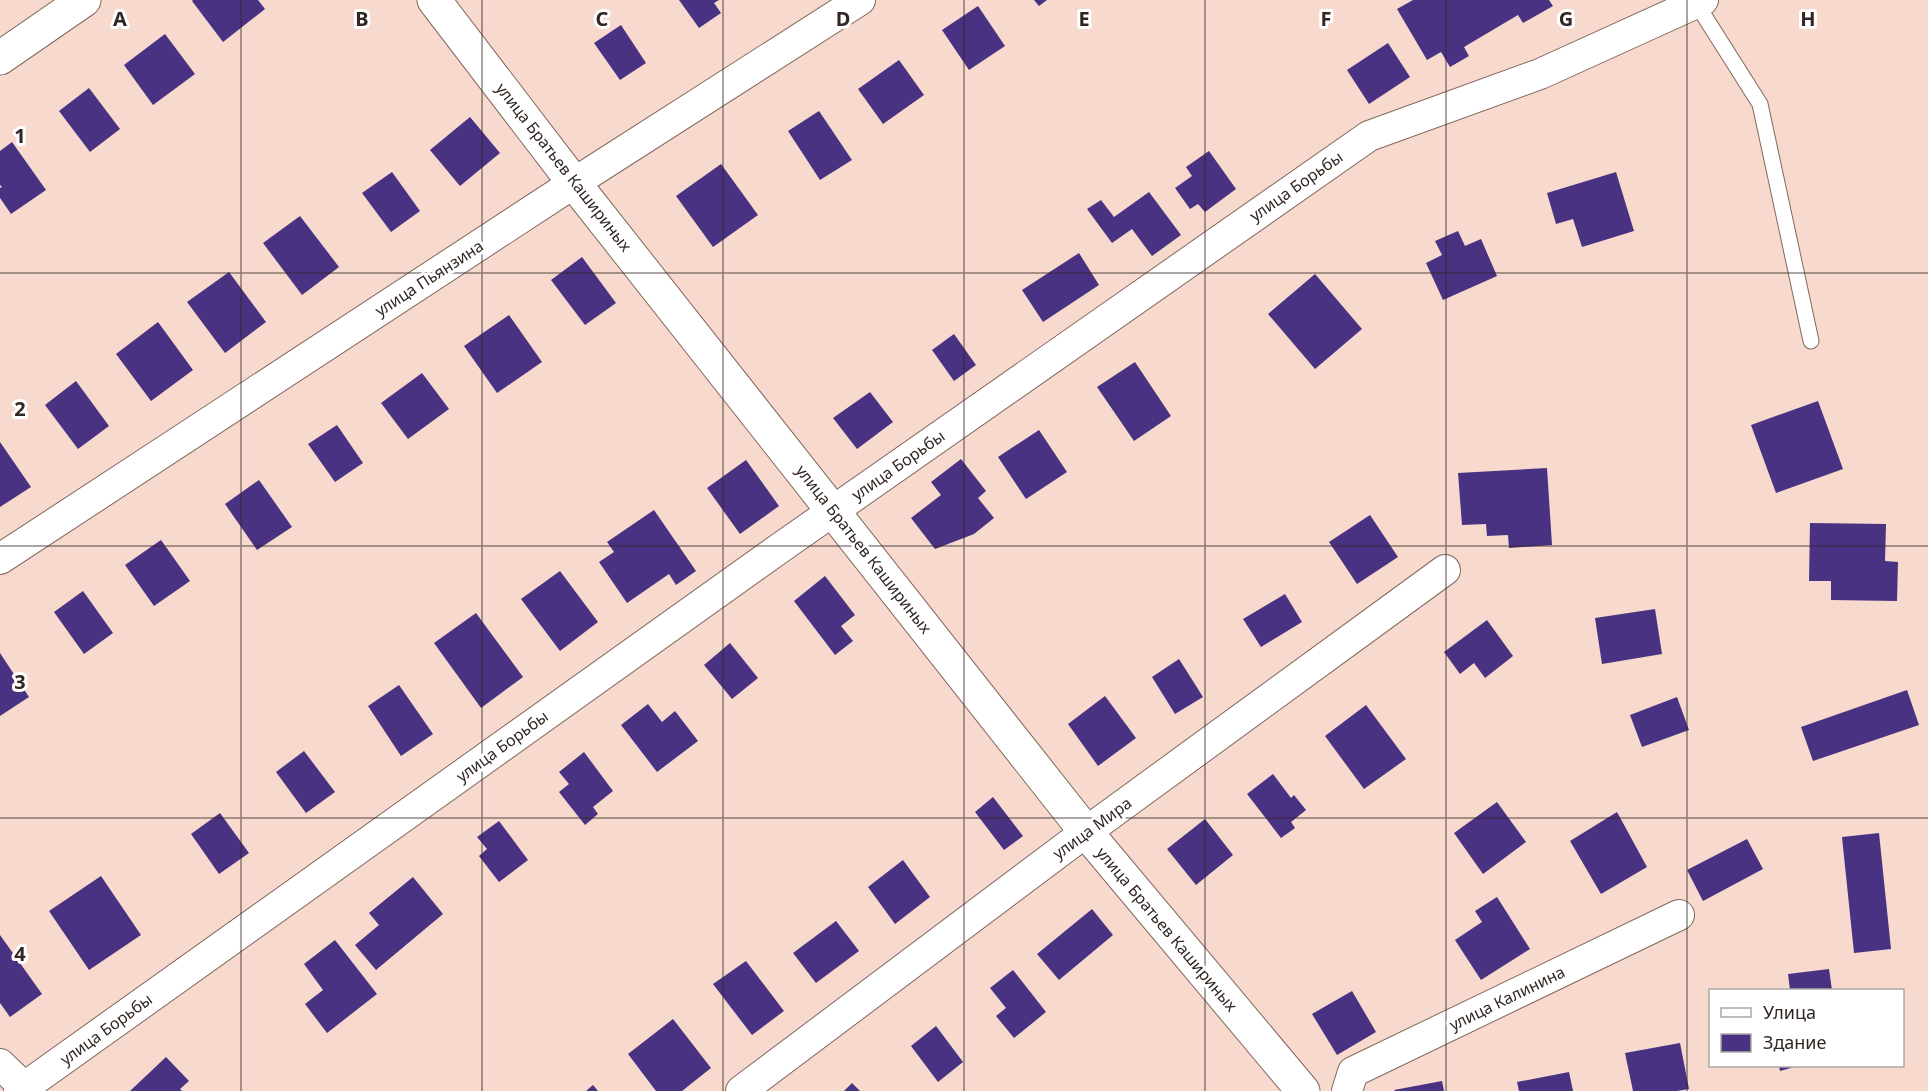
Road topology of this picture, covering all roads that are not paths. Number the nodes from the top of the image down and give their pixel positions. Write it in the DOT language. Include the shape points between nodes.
graph roads {
  1 [pos="84,0"];
  2 [pos="434,0"];
  3 [pos="860,0"];
  4 [pos="1700,2"];
  5 [pos="0,58"];
  6 [pos="574,183"];
  7 [pos="1811,341"];
  8 [pos="833,510"];
  9 [pos="0,560"];
  10 [pos="1445,570"];
  11 [pos="1086,832"];
  12 [pos="1679,915"];
  13 [pos="0,1064"];
  14 [pos="24,1090"];
  15 [pos="741,1091"];
  16 [pos="1303,1091"];
  17 [pos="1347,1091"];
  1 -- 5 [label="main road"];
  2 -- 6 [label="main road, улица Братьев Кашириных"];
  3 -- 6 [label="street, улица Пьянзина"];
  4 -- 7 [label="lane" via="1760,104"];
  4 -- 8 [label="street, улица Борьбы" via="1540,74 1369,136"];
  6 -- 8 [label="main road, улица Братьев Кашириных"];
  6 -- 9 [label="street, улица Пьянзина"];
  8 -- 11 [label="main road, улица Братьев Кашириных"];
  8 -- 14 [label="street, улица Борьбы"];
  10 -- 11 [label="street, улица Мира"];
  11 -- 15 [label="street, улица Мира"];
  11 -- 16 [label="main road, улица Братьев Кашириных"];
  12 -- 17 [label="street, улица Калинина" via="1353,1072"];
  13 -- 14 [label="street"];
}
